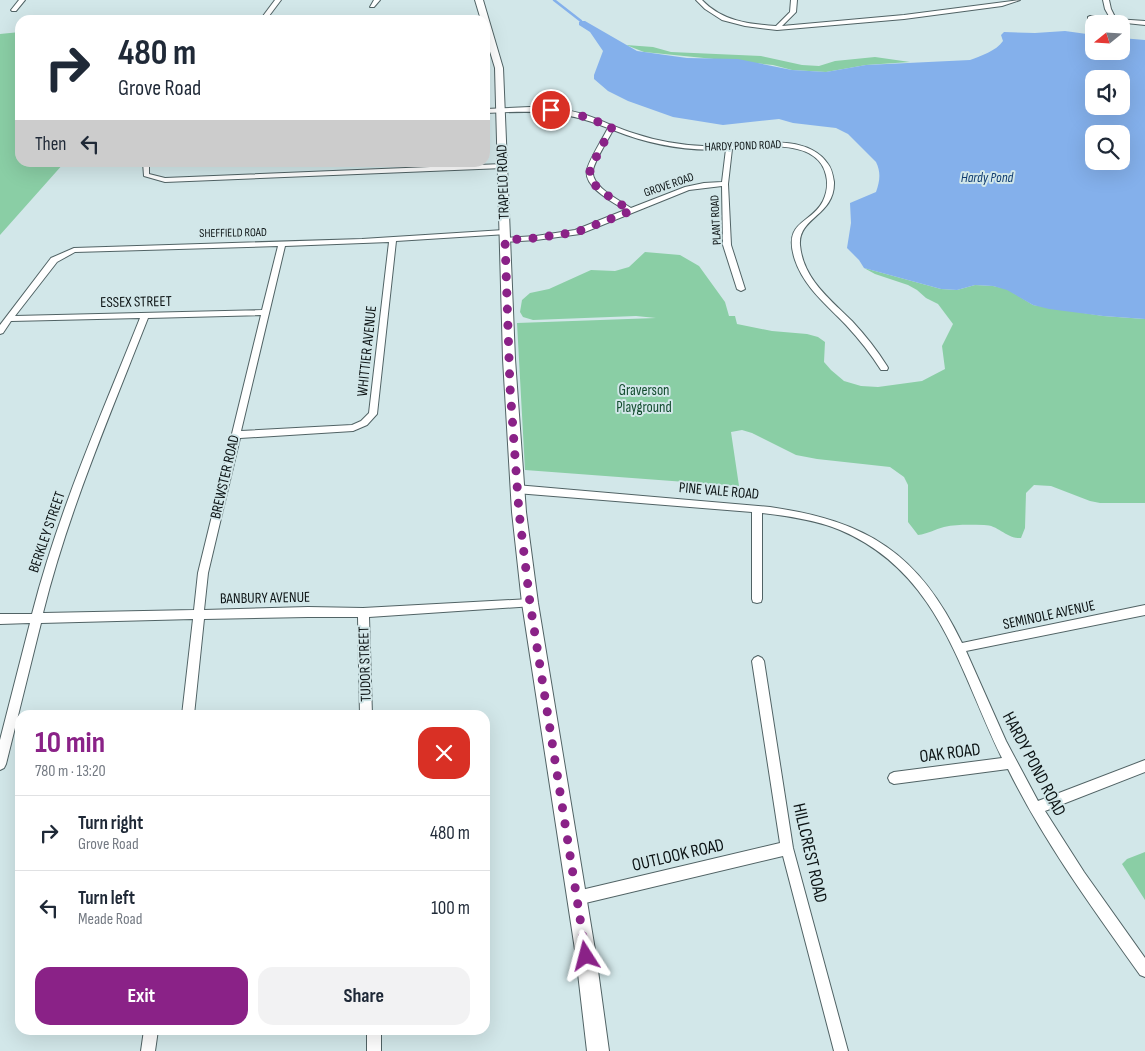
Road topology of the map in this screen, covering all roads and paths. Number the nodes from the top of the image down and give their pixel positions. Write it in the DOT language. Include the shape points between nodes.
graph roads {
  1 [pos="22,0"];
  2 [pos="278,0"];
  3 [pos="377,0"];
  4 [pos="479,0"];
  5 [pos="699,0"];
  6 [pos="794,0"];
  7 [pos="1017,0"];
  8 [pos="1106,0"];
  9 [pos="372,6"];
  10 [pos="14,10"];
  11 [pos="267,15"];
  12 [pos="482,15"];
  13 [pos="1111,15"];
  14 [pos="1130,21"];
  15 [pos="1145,22"];
  16 [pos="777,28"];
  17 [pos="490,48"];
  18 [pos="501,110"];
  19 [pos="490,111"];
  20 [pos="612,127"];
  21 [pos="729,148"];
  22 [pos="490,166"];
  23 [pos="502,166"];
  24 [pos="146,167"];
  25 [pos="478,167"];
  26 [pos="725,184"];
  27 [pos="631,211"];
  28 [pos="505,236"];
  29 [pos="393,239"];
  30 [pos="282,243"];
  31 [pos="741,289"];
  32 [pos="265,312"];
  33 [pos="145,315"];
  34 [pos="8,320"];
  35 [pos="0,331"];
  36 [pos="884,368"];
  37 [pos="235,435"];
  38 [pos="516,489"];
  39 [pos="757,510"];
  40 [pos="906,567"];
  41 [pos="757,599"];
  42 [pos="530,603"];
  43 [pos="1145,610"];
  44 [pos="363,613"];
  45 [pos="199,614"];
  46 [pos="36,618"];
  47 [pos="0,619"];
  48 [pos="959,648"];
  49 [pos="758,660"];
  50 [pos="189,710"];
  51 [pos="366,710"];
  52 [pos="1010,763"];
  53 [pos="0,764"];
  54 [pos="1145,766"];
  55 [pos="894,778"];
  56 [pos="1036,808"];
  57 [pos="787,848"];
  58 [pos="577,898"];
  59 [pos="1145,970"];
  60 [pos="150,1035"];
  61 [pos="374,1035"];
  62 [pos="148,1051"];
  63 [pos="374,1051"];
  64 [pos="598,1051"];
  65 [pos="841,1051"];
  1 -- 10 [label="street"];
  2 -- 11 [label="street"];
  3 -- 9 [label="street"];
  4 -- 12 [label="main road, TRAPELO ROAD"];
  5 -- 16 [label="street" via="705,8 729,20"];
  6 -- 16 [label="street" via="793,12"];
  7 -- 16 [label="street" via="904,17"];
  8 -- 13 [label="street"];
  14 -- 15 [label="street"];
  17 -- 18 [label="main road, TRAPELO ROAD" via="499,68"];
  18 -- 19 [label="street, HARDY POND ROAD"];
  18 -- 20 [label="street, HARDY POND ROAD" via="561,111"];
  18 -- 23 [label="main road, TRAPELO ROAD"];
  20 -- 21 [label="street, HARDY POND ROAD" via="669,143"];
  20 -- 27 [label="street" via="590,169 590,177 604,193"];
  21 -- 26 [label="street, PLANT ROAD"];
  21 -- 36 [label="street, HARDY POND ROAD" via="790,145 808,151 824,162 829,173 829,195 826,206 801,226 796,242 800,258 809,282 850,324"];
  22 -- 23 [label="street"];
  23 -- 28 [label="main road, TRAPELO ROAD"];
  24 -- 25 [label="street" via="146,175 165,180"];
  26 -- 27 [label="street, GROVE ROAD" via="687,188"];
  26 -- 31 [label="street, PLANT ROAD" via="727,245"];
  27 -- 28 [label="street, GROVE ROAD" via="577,232 536,238"];
  28 -- 29 [label="street, SHEFFIELD ROAD"];
  28 -- 38 [label="main road, TRAPELO ROAD"];
  29 -- 30 [label="street, SHEFFIELD ROAD"];
  29 -- 37 [label="street, WHITTIER AVENUE" via="377,386 373,414 369,420 353,428"];
  30 -- 32 [label="street, BREWSTER ROAD"];
  30 -- 34 [label="street, SHEFFIELD ROAD" via="74,250 54,260"];
  32 -- 33 [label="street, ESSEX STREET"];
  32 -- 37 [label="street, BREWSTER ROAD"];
  33 -- 34 [label="street, ESSEX STREET"];
  33 -- 46 [label="street, BERKLEY STREET" via="68,511"];
  34 -- 35 [label="street, SHEFFIELD ROAD"];
  37 -- 45 [label="street, BREWSTER ROAD" via="203,573"];
  38 -- 39 [label="street, PINE VALE ROAD"];
  38 -- 42 [label="main road, TRAPELO ROAD"];
  39 -- 40 [label="street, PINE VALE ROAD" via="806,516 844,528 872,542"];
  39 -- 41 [label="street"];
  40 -- 48 [label="street, HARDY POND ROAD" via="935,604"];
  42 -- 44 [label="street, BANBURY AVENUE"];
  42 -- 58 [label="main road, TRAPELO ROAD"];
  43 -- 48 [label="street, SEMINOLE AVENUE"];
  44 -- 45 [label="street, BANBURY AVENUE"];
  44 -- 51 [label="street, TUDOR STREET"];
  45 -- 46 [label="street, BANBURY AVENUE"];
  45 -- 50 [label="street, BREWSTER ROAD"];
  46 -- 47 [label="street, BANBURY AVENUE"];
  46 -- 53 [label="street, BERKLEY STREET"];
  48 -- 52 [label="street, HARDY POND ROAD"];
  49 -- 57 [label="street, HILLCREST ROAD"];
  52 -- 55 [label="street, OAK ROAD"];
  52 -- 56 [label="street, HARDY POND ROAD"];
  54 -- 56 [label="street"];
  56 -- 59 [label="street, HARDY POND ROAD" via="1096,902"];
  57 -- 58 [label="street, OUTLOOK ROAD"];
  57 -- 65 [label="street, HILLCREST ROAD"];
  58 -- 64 [label="main road, TRAPELO ROAD"];
  60 -- 62 [label="street"];
  61 -- 63 [label="street"];
}
